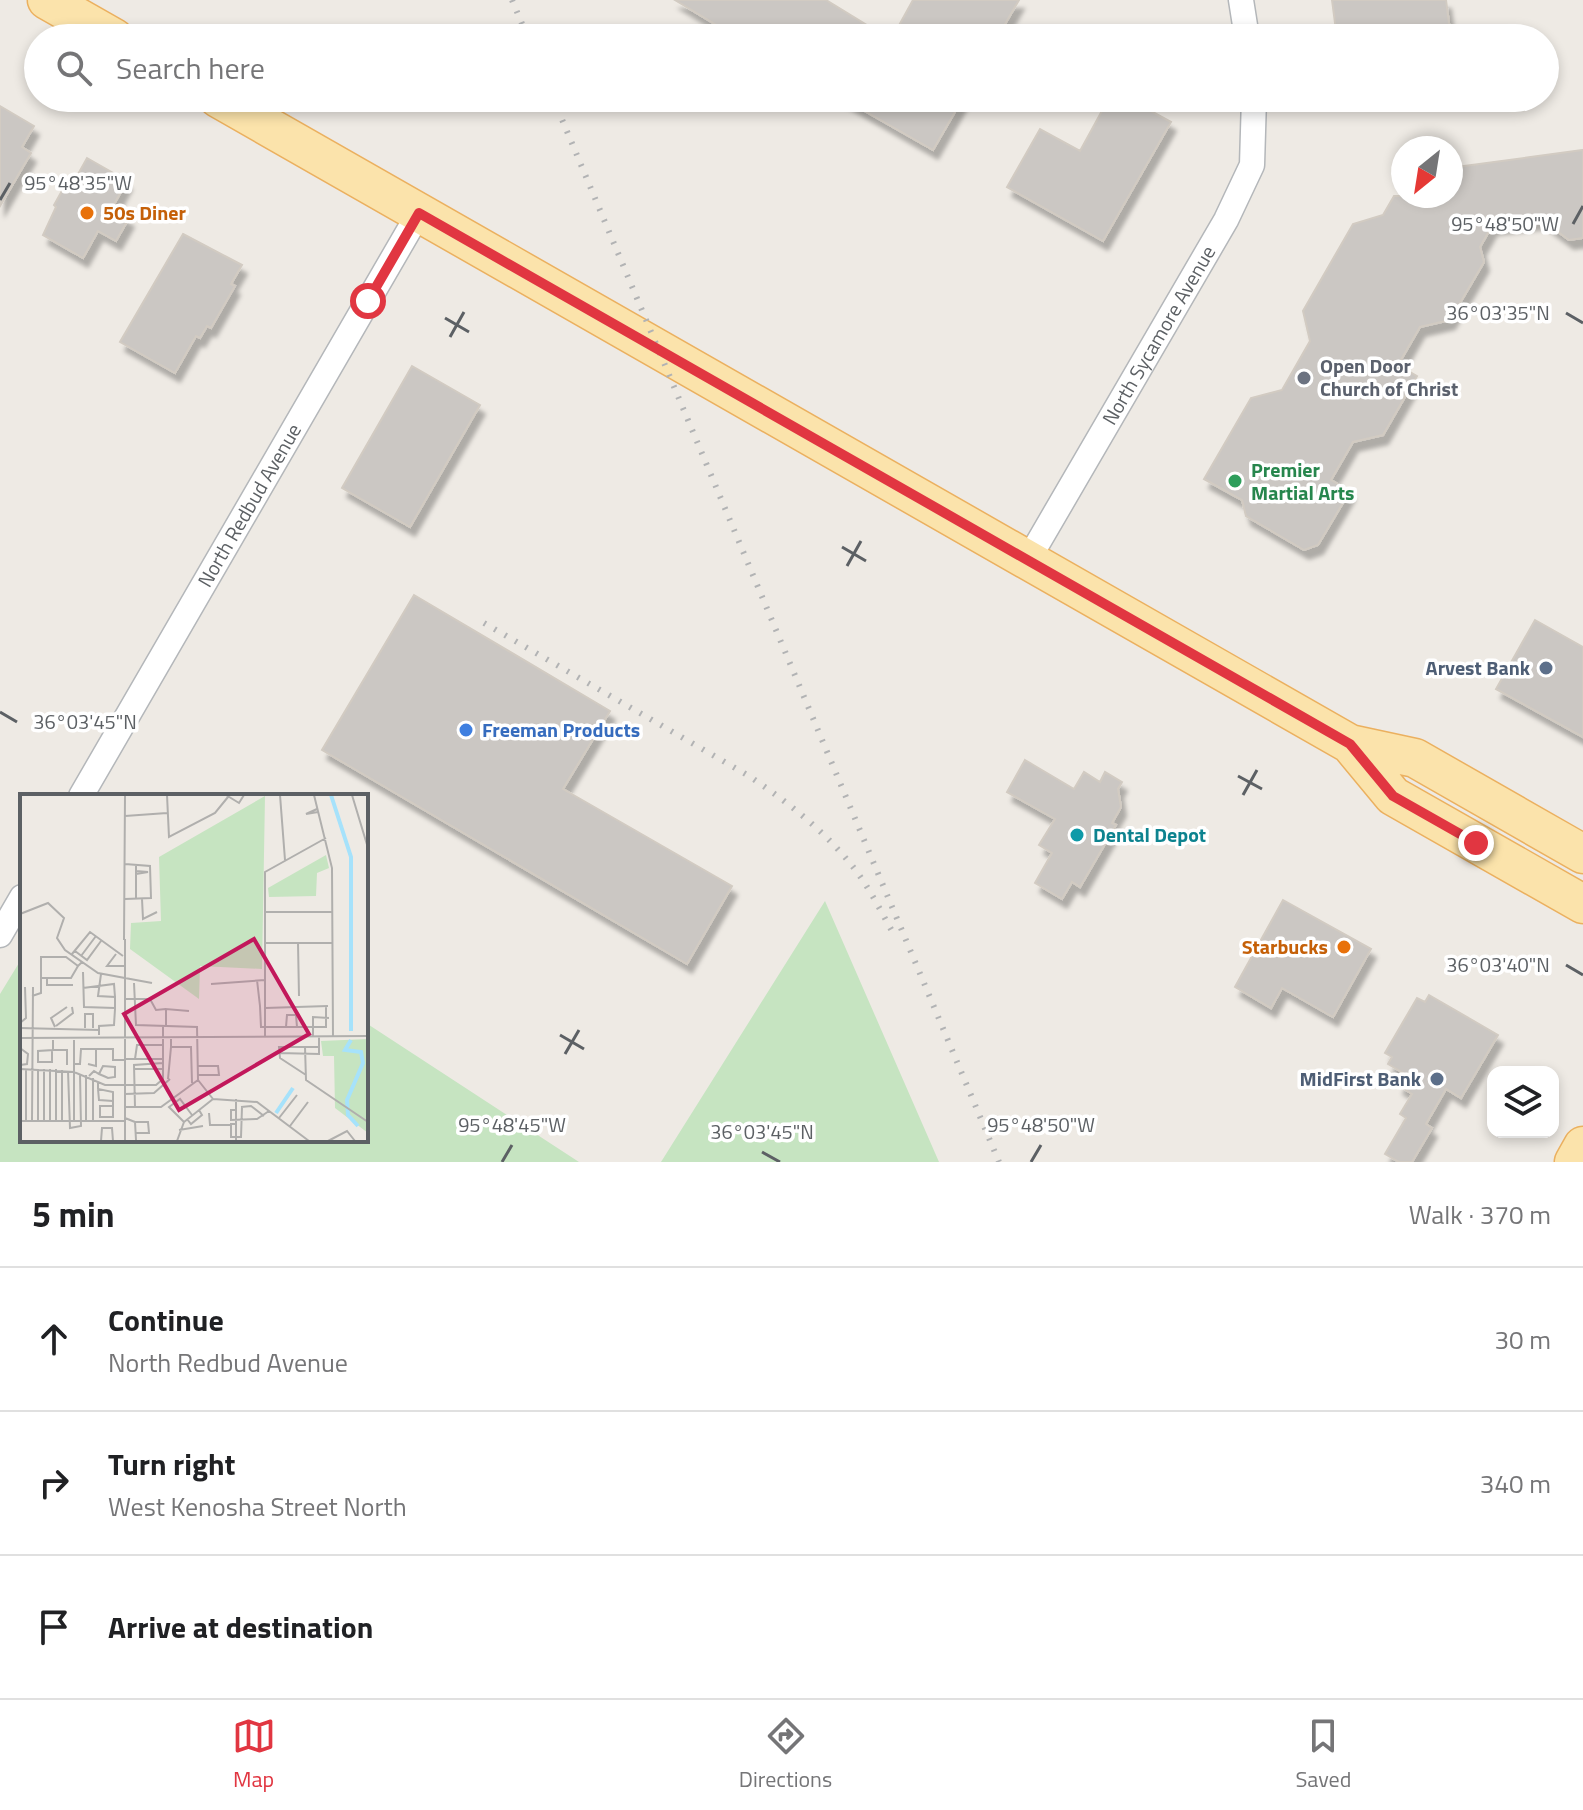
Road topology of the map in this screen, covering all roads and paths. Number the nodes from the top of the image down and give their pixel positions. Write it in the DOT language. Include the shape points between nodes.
graph roads {
  1 [pos="47,0"];
  2 [pos="1241,0"];
  3 [pos="89,24"];
  4 [pos="1245,24"];
  5 [pos="242,112"];
  6 [pos="1254,112"];
  7 [pos="419,213"];
  8 [pos="1028,560"];
  9 [pos="1350,744"];
  10 [pos="82,794"];
  11 [pos="1583,854"];
  12 [pos="20,900"];
  13 [pos="1583,904"];
  14 [pos="0,935"];
  15 [pos="1583,1146"];
  16 [pos="1574,1162"];
  1 -- 3 [label="main road"];
  2 -- 4 [label="street"];
  5 -- 7 [label="main road"];
  6 -- 8 [label="street, North Sycamore Avenue" via="1252,165 1226,220"];
  7 -- 8 [label="main road"];
  7 -- 10 [label="street, North Redbud Avenue"];
  8 -- 9 [label="main road"];
  9 -- 11 [label="main road" via="1415,758"];
  9 -- 13 [label="main road" via="1393,796"];
  12 -- 14 [label="street"];
  15 -- 16 [label="main road"];
}
